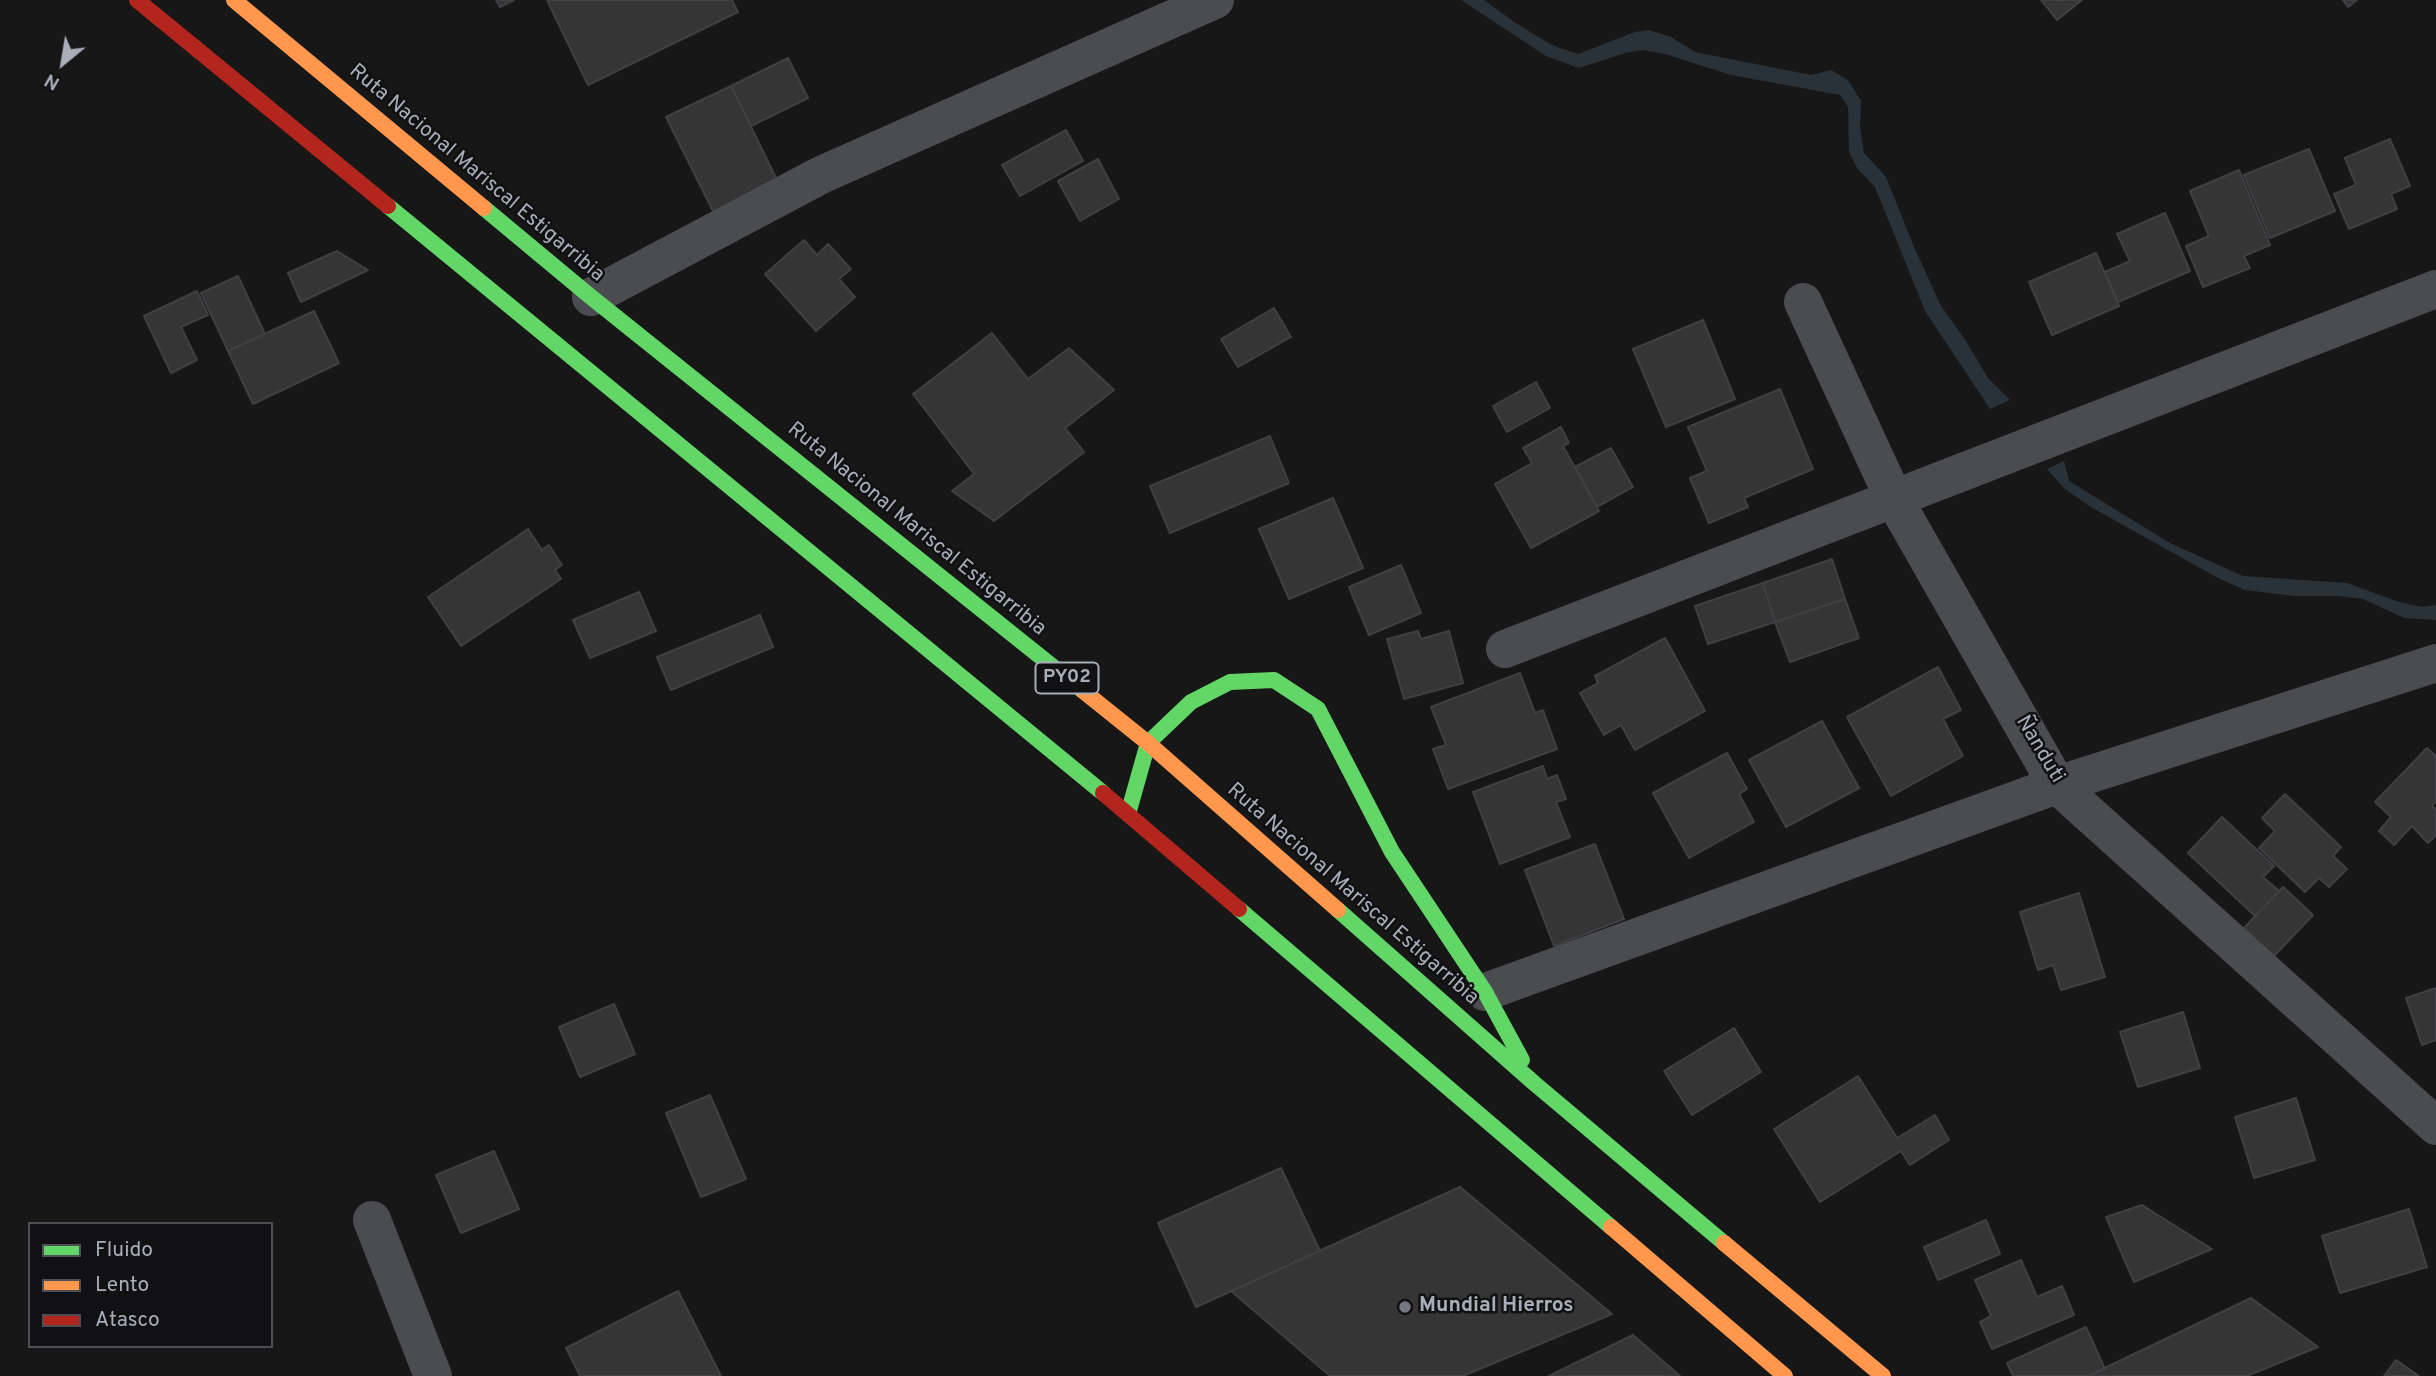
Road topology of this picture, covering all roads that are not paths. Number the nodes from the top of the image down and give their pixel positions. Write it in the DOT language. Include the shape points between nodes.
graph roads {
  1 [pos="137,0"];
  2 [pos="234,0"];
  3 [pos="1215,0"];
  4 [pos="2436,289"];
  5 [pos="591,297"];
  6 [pos="1803,302"];
  7 [pos="1894,499"];
  8 [pos="1506,649"];
  9 [pos="2436,663"];
  10 [pos="1148,743"];
  11 [pos="2057,785"];
  12 [pos="1128,814"];
  13 [pos="1485,992"];
  14 [pos="1534,1083"];
  15 [pos="2436,1126"];
  16 [pos="372,1220"];
  17 [pos="433,1376"];
  18 [pos="1785,1376"];
  19 [pos="1883,1376"];
  1 -- 12 [label="highway"];
  2 -- 5 [label="highway, Ruta Nacional Mariscal Estigarribia / PY02"];
  3 -- 5 [label="street" via="821,175"];
  4 -- 7 [label="street"];
  5 -- 10 [label="highway, Ruta Nacional Mariscal Estigarribia / PY02"];
  6 -- 7 [label="street, Ñanduti"];
  7 -- 8 [label="street"];
  7 -- 11 [label="street, Ñanduti"];
  9 -- 11 [label="street"];
  10 -- 12 [label="highway"];
  10 -- 13 [label="highway" via="1191,702 1230,681 1274,680 1318,709 1392,852"];
  10 -- 14 [label="highway, Ruta Nacional Mariscal Estigarribia / PY02"];
  11 -- 13 [label="street"];
  11 -- 15 [label="street, Ñanduti"];
  12 -- 18 [label="highway"];
  13 -- 14 [label="highway"];
  14 -- 19 [label="highway, Ruta Nacional Mariscal Estigarribia / PY02"];
  16 -- 17 [label="street"];
}
